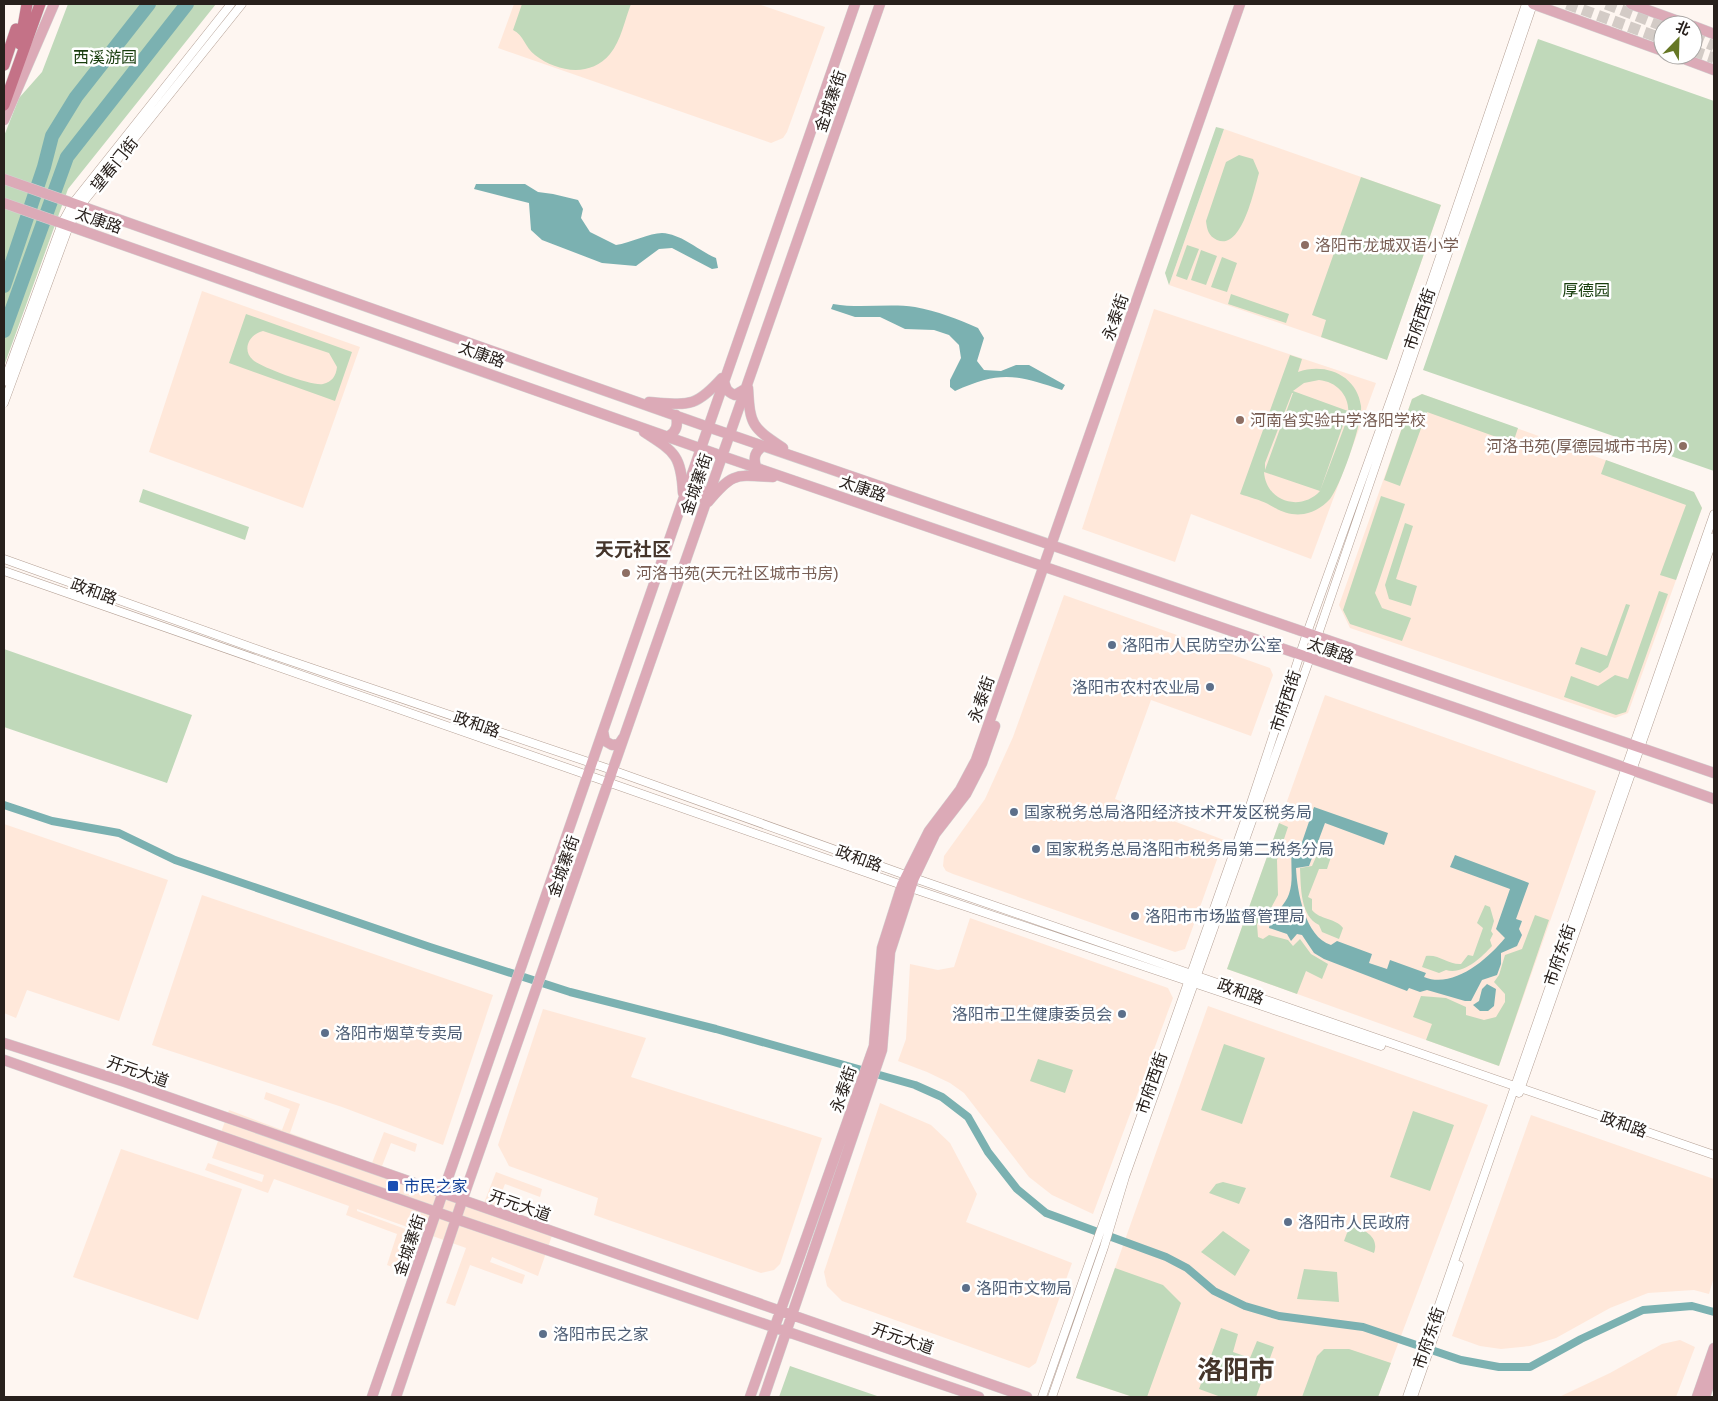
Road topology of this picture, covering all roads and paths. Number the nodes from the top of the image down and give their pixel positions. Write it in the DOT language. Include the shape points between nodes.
graph roads {
  1 [pos="26,4"];
  2 [pos="40,4"];
  3 [pos="54,4"];
  4 [pos="231,4"];
  5 [pos="242,4"];
  6 [pos="855,4"];
  7 [pos="880,4"];
  8 [pos="1240,4"];
  9 [pos="1244,4"];
  10 [pos="1526,4"];
  11 [pos="1533,4"];
  12 [pos="1631,4"];
  13 [pos="1661,15"];
  14 [pos="1653,47"];
  15 [pos="4,65"];
  16 [pos="1701,65"];
  17 [pos="1714,70"];
  18 [pos="13,78"];
  19 [pos="4,105"];
  20 [pos="4,120"];
  21 [pos="6,179"];
  22 [pos="4,202"];
  23 [pos="77,204"];
  24 [pos="65,225"];
  25 [pos="725,377"];
  26 [pos="4,382"];
  27 [pos="746,386"];
  28 [pos="638,402"];
  29 [pos="4,404"];
  30 [pos="676,415"];
  31 [pos="629,422"];
  32 [pos="708,426"];
  33 [pos="729,434"];
  34 [pos="668,436"];
  35 [pos="763,446"];
  36 [pos="701,448"];
  37 [pos="722,456"];
  38 [pos="794,456"];
  39 [pos="756,467"];
  40 [pos="786,478"];
  41 [pos="683,499"];
  42 [pos="704,506"];
  43 [pos="1714,514"];
  44 [pos="1714,536"];
  45 [pos="1054,546"];
  46 [pos="4,559"];
  47 [pos="1047,567"];
  48 [pos="4,571"];
  49 [pos="1312,635"];
  50 [pos="1305,656"];
  51 [pos="603,730"];
  52 [pos="623,738"];
  53 [pos="1637,745"];
  54 [pos="591,763"];
  55 [pos="1629,769"];
  56 [pos="612,770"];
  57 [pos="1714,773"];
  58 [pos="588,774"];
  59 [pos="608,781"];
  60 [pos="1714,799"];
  61 [pos="908,881"];
  62 [pos="1191,978"];
  63 [pos="4,1043"];
  64 [pos="4,1060"];
  65 [pos="1517,1090"];
  66 [pos="860,1099"];
  67 [pos="1714,1155"];
  68 [pos="1714,1160"];
  69 [pos="442,1194"];
  70 [pos="462,1201"];
  71 [pos="436,1212"];
  72 [pos="456,1219"];
  73 [pos="1107,1221"];
  74 [pos="780,1311"];
  75 [pos="792,1315"];
  76 [pos="774,1327"];
  77 [pos="786,1331"];
  78 [pos="1714,1348"];
  79 [pos="1421,1364"];
  80 [pos="1714,1370"];
  81 [pos="372,1397"];
  82 [pos="396,1397"];
  83 [pos="750,1397"];
  84 [pos="764,1397"];
  85 [pos="979,1397"];
  86 [pos="1026,1397"];
  87 [pos="1042,1397"];
  88 [pos="1052,1397"];
  89 [pos="1407,1397"];
  90 [pos="1413,1397"];
  91 [pos="1697,1397"];
  92 [pos="1705,1397"];
  1 -- 15 [label="highway"];
  1 -- 18 [label="highway"];
  2 -- 18 [label="highway"];
  3 -- 20 [label="main road"];
  4 -- 23 [label="street, 望春门街"];
  5 -- 23 [label="street, 望春门街"];
  6 -- 25 [label="main road, 金城寨街"];
  7 -- 27 [label="main road, 金城寨街"];
  8 -- 45 [label="main road, 永泰街"];
  9 -- 45 [label="main road, 永泰街"];
  10 -- 49 [label="street, 市府西街"];
  11 -- 14 [label="main road"];
  11 -- 49 [label="street, 市府西街" via="1407,379"];
  12 -- 13 [label="main road"];
  16 -- 17 [label="main road"];
  18 -- 19 [label="highway"];
  21 -- 23 [label="main road, 太康路"];
  22 -- 24 [label="main road, 太康路"];
  23 -- 24 [label="street, 望春门街"];
  23 -- 28 [label="main road, 太康路"];
  24 -- 26 [label="street, 望春门街"];
  24 -- 29 [label="street, 望春门街"];
  24 -- 31 [label="main road, 太康路"];
  25 -- 27 [label="main road" via="726,390 730,393 735,394"];
  25 -- 28 [label="main road" via="696,402"];
  25 -- 32 [label="main road, 金城寨街"];
  27 -- 33 [label="main road, 金城寨街"];
  27 -- 38 [label="main road" via="752,424"];
  28 -- 30 [label="main road, 太康路"];
  30 -- 32 [label="main road, 太康路"];
  30 -- 34 [label="main road" via="678,424 674,433"];
  31 -- 34 [label="main road, 太康路"];
  31 -- 41 [label="main road" via="668,447 677,458 682,470"];
  32 -- 33 [label="main road, 太康路"];
  32 -- 36 [label="main road, 金城寨街"];
  33 -- 35 [label="main road, 太康路"];
  33 -- 37 [label="main road, 金城寨街"];
  34 -- 36 [label="main road, 太康路"];
  35 -- 38 [label="main road, 太康路"];
  35 -- 39 [label="main road" via="754,458"];
  36 -- 37 [label="main road, 太康路"];
  36 -- 41 [label="main road, 金城寨街"];
  37 -- 39 [label="main road, 太康路"];
  37 -- 42 [label="main road, 金城寨街"];
  38 -- 45 [label="main road, 太康路"];
  39 -- 40 [label="main road, 太康路"];
  40 -- 42 [label="main road" via="734,476"];
  40 -- 47 [label="main road, 太康路"];
  41 -- 42 [label="main road" via="697,488 705,496"];
  41 -- 51 [label="main road, 金城寨街"];
  42 -- 52 [label="main road, 金城寨街"];
  43 -- 53 [label="street, 市府东街"];
  44 -- 53 [label="street, 市府东街"];
  45 -- 47 [label="main road, 永泰街"];
  45 -- 49 [label="main road, 太康路"];
  46 -- 54 [label="street, 政和路"];
  47 -- 50 [label="main road, 太康路"];
  47 -- 61 [label="main road, 永泰街" via="976,760 960,790 929,831"];
  48 -- 58 [label="street, 政和路"];
  49 -- 50 [label="street, 市府西街"];
  49 -- 53 [label="main road, 太康路"];
  50 -- 55 [label="main road, 太康路"];
  50 -- 62 [label="street, 市府西街"];
  51 -- 52 [label="main road" via="605,741 612,745 619,744"];
  51 -- 54 [label="main road, 金城寨街"];
  52 -- 56 [label="main road, 金城寨街"];
  53 -- 55 [label="street, 市府东街"];
  53 -- 57 [label="main road, 太康路"];
  54 -- 56 [label="street, 政和路"];
  54 -- 58 [label="main road, 金城寨街"];
  55 -- 60 [label="main road, 太康路"];
  55 -- 65 [label="street, 市府东街"];
  56 -- 59 [label="main road, 金城寨街"];
  56 -- 61 [label="street, 政和路"];
  58 -- 59 [label="street, 政和路"];
  58 -- 69 [label="main road, 金城寨街"];
  59 -- 61 [label="street, 政和路"];
  59 -- 70 [label="main road, 金城寨街"];
  61 -- 62 [label="street, 政和路"];
  61 -- 66 [label="main road, 永泰街" via="882,948 878,1048"];
  62 -- 65 [label="street, 政和路"];
  62 -- 73 [label="street, 市府西街"];
  63 -- 69 [label="main road, 开元大道" via="117,1079"];
  64 -- 71 [label="main road, 开元大道"];
  65 -- 67 [label="street, 政和路"];
  65 -- 68 [label="street, 政和路"];
  65 -- 79 [label="street, 市府东街"];
  66 -- 74 [label="main road, 永泰街"];
  66 -- 75 [label="main road, 永泰街"];
  69 -- 70 [label="main road, 开元大道"];
  69 -- 71 [label="main road, 金城寨街"];
  70 -- 72 [label="main road"];
  70 -- 74 [label="main road, 开元大道"];
  71 -- 72 [label="main road, 开元大道"];
  71 -- 81 [label="main road, 金城寨街"];
  72 -- 76 [label="main road, 开元大道"];
  72 -- 82 [label="main road"];
  73 -- 87 [label="street, 市府西街" via="1096,1243"];
  73 -- 88 [label="street, 市府西街" via="1104,1247"];
  74 -- 75 [label="main road, 开元大道"];
  74 -- 76 [label="main road, 永泰街"];
  75 -- 77 [label="main road, 永泰街"];
  75 -- 86 [label="main road, 开元大道"];
  76 -- 77 [label="main road, 开元大道"];
  76 -- 83 [label="main road, 永泰街"];
  77 -- 84 [label="main road, 永泰街"];
  77 -- 85 [label="main road, 开元大道"];
  78 -- 91 [label="main road"];
  79 -- 89 [label="street, 市府东街"];
  79 -- 90 [label="street, 市府东街"];
  80 -- 92 [label="main road"];
}
